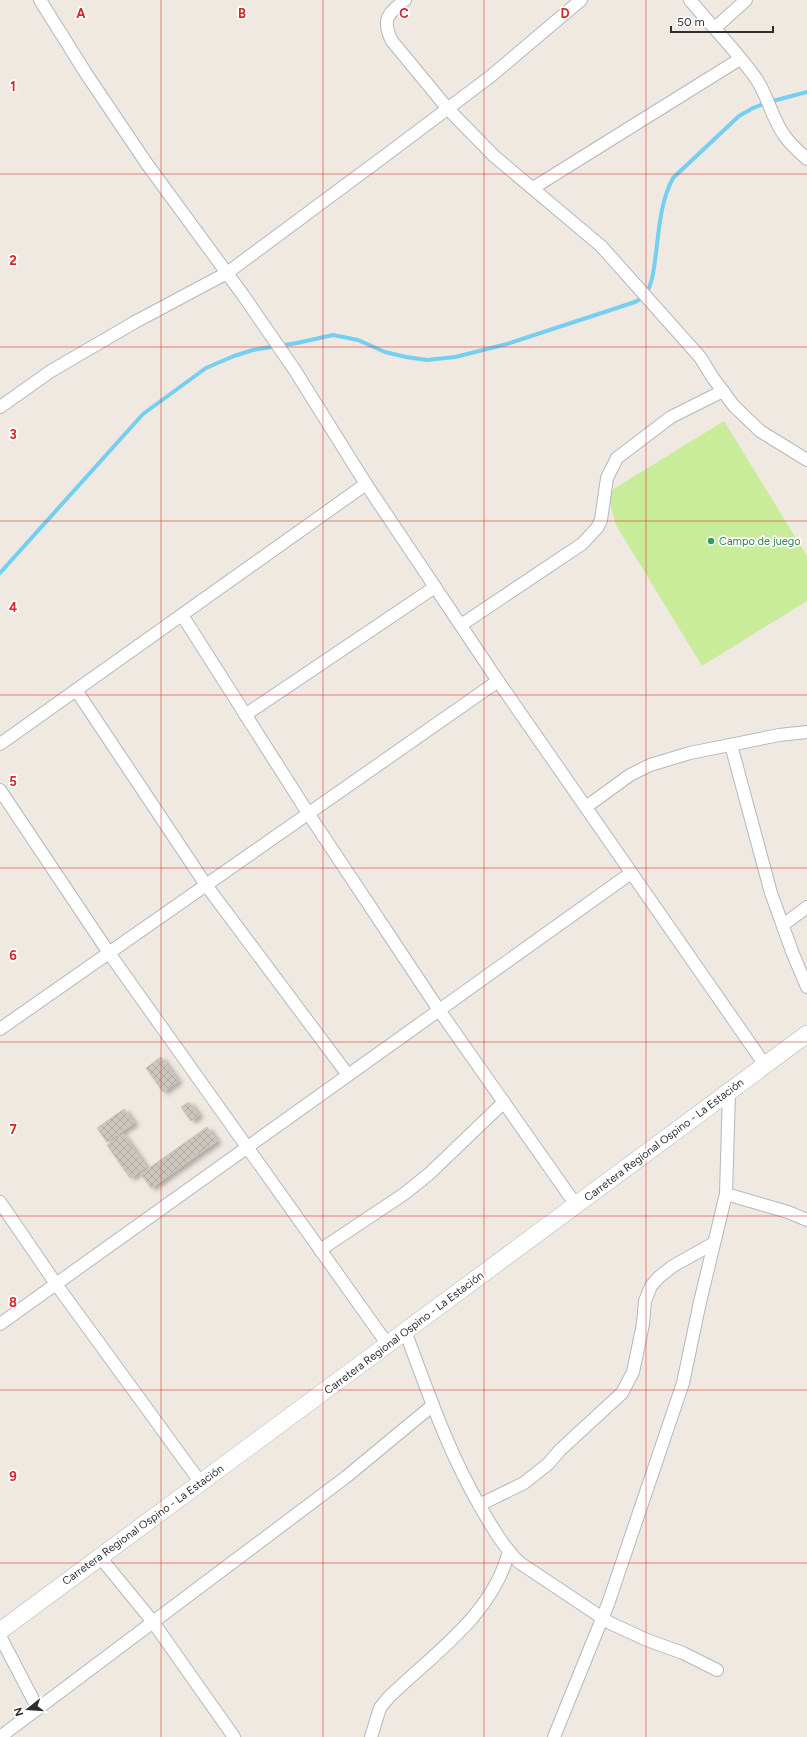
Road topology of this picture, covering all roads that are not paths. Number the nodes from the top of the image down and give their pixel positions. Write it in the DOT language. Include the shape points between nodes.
graph roads {
  1 [pos="40,0"];
  2 [pos="405,0"];
  3 [pos="581,0"];
  4 [pos="690,0"];
  5 [pos="746,0"];
  6 [pos="715,28"];
  7 [pos="740,59"];
  8 [pos="448,108"];
  9 [pos="807,159"];
  10 [pos="534,188"];
  11 [pos="227,273"];
  12 [pos="723,392"];
  13 [pos="0,407"];
  14 [pos="807,460"];
  15 [pos="366,484"];
  16 [pos="435,587"];
  17 [pos="182,615"];
  18 [pos="461,625"];
  19 [pos="498,681"];
  20 [pos="76,690"];
  21 [pos="245,715"];
  22 [pos="807,732"];
  23 [pos="0,744"];
  24 [pos="731,745"];
  25 [pos="0,790"];
  26 [pos="586,807"];
  27 [pos="308,813"];
  28 [pos="631,873"];
  29 [pos="206,885"];
  30 [pos="807,907"];
  31 [pos="782,926"];
  32 [pos="109,953"];
  33 [pos="807,987"];
  34 [pos="439,1010"];
  35 [pos="0,1029"];
  36 [pos="805,1039"];
  37 [pos="765,1065"];
  38 [pos="348,1075"];
  39 [pos="729,1091"];
  40 [pos="504,1102"];
  41 [pos="247,1148"];
  42 [pos="726,1194"];
  43 [pos="0,1202"];
  44 [pos="576,1205"];
  45 [pos="807,1220"];
  46 [pos="714,1243"];
  47 [pos="320,1250"];
  48 [pos="56,1284"];
  49 [pos="0,1324"];
  50 [pos="406,1331"];
  51 [pos="388,1344"];
  52 [pos="433,1405"];
  53 [pos="201,1483"];
  54 [pos="479,1505"];
  55 [pos="509,1551"];
  56 [pos="100,1557"];
  57 [pos="602,1618"];
  58 [pos="153,1622"];
  59 [pos="0,1631"];
  60 [pos="0,1636"];
  61 [pos="718,1670"];
  62 [pos="38,1709"];
  63 [pos="0,1737"];
  64 [pos="234,1737"];
  65 [pos="371,1737"];
  66 [pos="554,1737"];
  1 -- 11 [label="street" via="147,164"];
  2 -- 8 [label="street" via="387,18 387,32"];
  3 -- 8 [label="street" via="491,76"];
  4 -- 6 [label="street"];
  5 -- 6 [label="street"];
  6 -- 7 [label="street"];
  7 -- 9 [label="street" via="757,80 784,135"];
  7 -- 10 [label="street"];
  8 -- 10 [label="street" via="494,156"];
  8 -- 11 [label="street"];
  10 -- 12 [label="street" via="601,246 700,357"];
  11 -- 13 [label="street" via="51,371"];
  11 -- 15 [label="street" via="294,369"];
  12 -- 14 [label="street" via="760,432"];
  12 -- 18 [label="street" via="671,417 617,458 607,478 601,520 597,528 582,544"];
  15 -- 16 [label="street"];
  15 -- 17 [label="street"];
  16 -- 18 [label="street"];
  16 -- 21 [label="street"];
  17 -- 20 [label="street"];
  17 -- 21 [label="street"];
  18 -- 19 [label="street"];
  19 -- 26 [label="street"];
  19 -- 27 [label="street"];
  20 -- 23 [label="street"];
  20 -- 29 [label="street"];
  21 -- 27 [label="street"];
  22 -- 24 [label="street"];
  24 -- 26 [label="street" via="690,753 650,765 630,775"];
  24 -- 31 [label="street"];
  25 -- 32 [label="street"];
  26 -- 28 [label="street"];
  27 -- 29 [label="street"];
  27 -- 34 [label="street"];
  28 -- 34 [label="street"];
  28 -- 37 [label="street"];
  29 -- 32 [label="street"];
  29 -- 38 [label="street"];
  30 -- 31 [label="street"];
  31 -- 33 [label="street"];
  32 -- 35 [label="street"];
  32 -- 41 [label="street"];
  34 -- 38 [label="street"];
  34 -- 40 [label="street"];
  36 -- 37 [label="main road, Carretera Regional Ospino - La Estación"];
  37 -- 39 [label="main road, Carretera Regional Ospino - La Estación"];
  38 -- 41 [label="street"];
  39 -- 42 [label="street"];
  39 -- 44 [label="main road, Carretera Regional Ospino - La Estación"];
  40 -- 44 [label="street"];
  40 -- 47 [label="street" via="429,1174 404,1194"];
  41 -- 47 [label="street"];
  41 -- 48 [label="street"];
  42 -- 45 [label="street"];
  42 -- 46 [label="street"];
  43 -- 48 [label="street"];
  44 -- 50 [label="main road, Carretera Regional Ospino - La Estación"];
  46 -- 54 [label="street" via="674,1266 651,1286 645,1301 633,1372 622,1393 548,1464 524,1482"];
  46 -- 57 [label="street" via="683,1383"];
  47 -- 51 [label="street"];
  48 -- 49 [label="street"];
  48 -- 53 [label="street"];
  50 -- 51 [label="main road, Carretera Regional Ospino - La Estación"];
  50 -- 52 [label="street"];
  51 -- 53 [label="main road, Carretera Regional Ospino - La Estación"];
  52 -- 54 [label="street" via="455,1460"];
  52 -- 58 [label="street" via="346,1477"];
  53 -- 56 [label="main road, Carretera Regional Ospino - La Estación"];
  54 -- 55 [label="street"];
  55 -- 57 [label="street" via="520,1563"];
  55 -- 65 [label="street" via="501,1574 486,1600 458,1634 388,1697 380,1708"];
  56 -- 58 [label="street"];
  56 -- 59 [label="main road, Carretera Regional Ospino - La Estación"];
  57 -- 61 [label="street"];
  57 -- 66 [label="street"];
  58 -- 62 [label="street"];
  58 -- 64 [label="street"];
  60 -- 62 [label="street"];
  62 -- 63 [label="street"];
}
